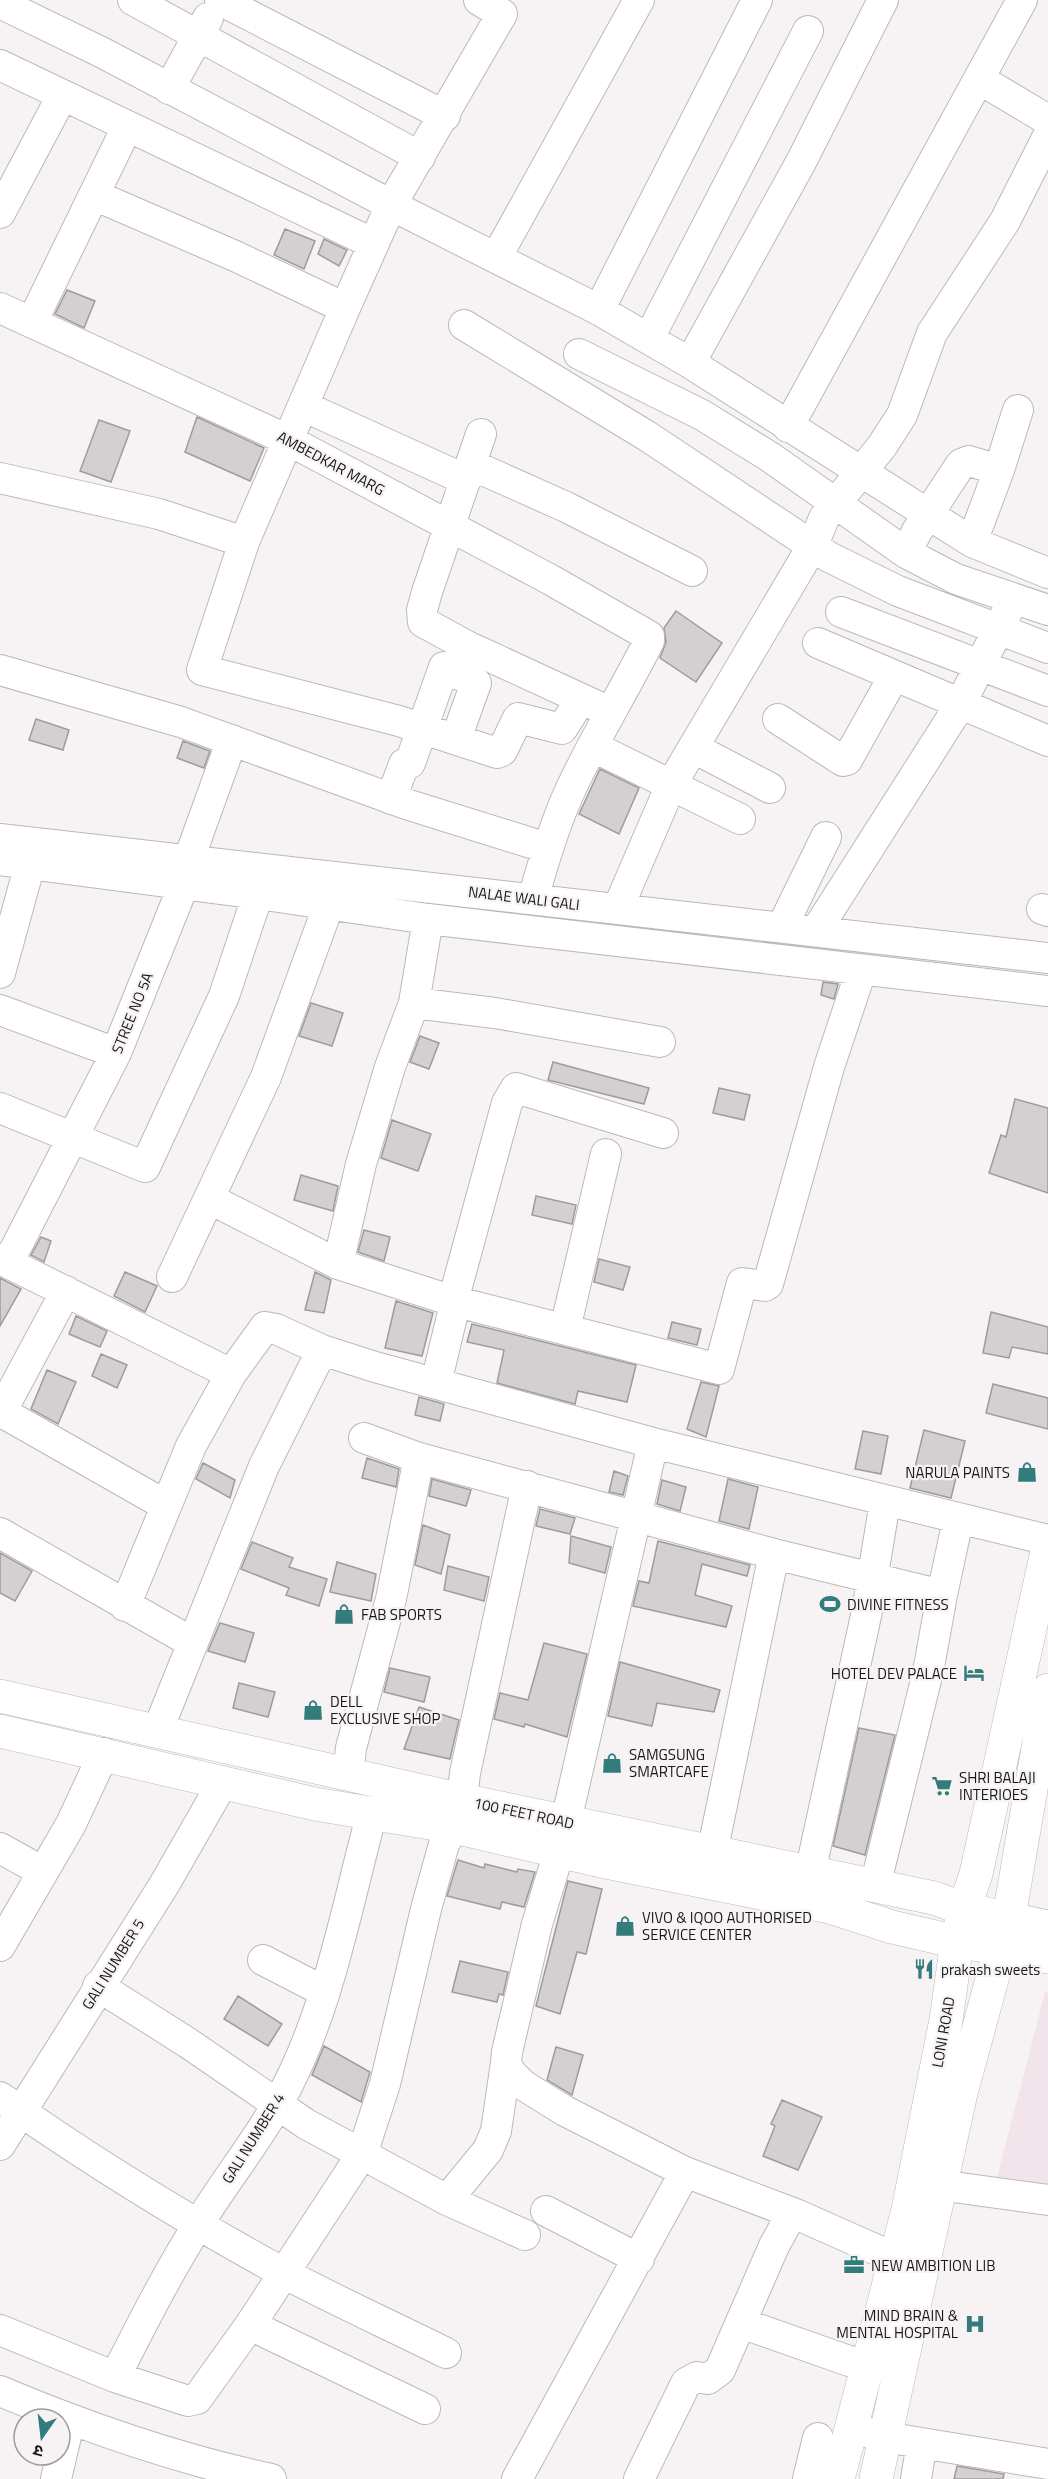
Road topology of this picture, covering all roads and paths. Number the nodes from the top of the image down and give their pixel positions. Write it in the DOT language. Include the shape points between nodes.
graph roads {
  1 [pos="133,0"];
  2 [pos="219,0"];
  3 [pos="478,0"];
  4 [pos="639,0"];
  5 [pos="757,0"];
  6 [pos="883,0"];
  7 [pos="1022,0"];
  8 [pos="0,3"];
  9 [pos="808,31"];
  10 [pos="197,35"];
  11 [pos="0,65"];
  12 [pos="979,79"];
  13 [pos="169,89"];
  14 [pos="62,96"];
  15 [pos="445,116"];
  16 [pos="1048,120"];
  17 [pos="127,127"];
  18 [pos="1048,136"];
  19 [pos="420,157"];
  20 [pos="94,195"];
  21 [pos="391,205"];
  22 [pos="0,213"];
  23 [pos="372,243"];
  24 [pos="497,256"];
  25 [pos="0,308"];
  26 [pos="345,308"];
  27 [pos="599,310"];
  28 [pos="32,322"];
  29 [pos="464,325"];
  30 [pos="649,338"];
  31 [pos="579,354"];
  32 [pos="690,363"];
  33 [pos="303,406"];
  34 [pos="1018,410"];
  35 [pos="788,427"];
  36 [pos="481,434"];
  37 [pos="288,440"];
  38 [pos="999,470"];
  39 [pos="469,472"];
  40 [pos="860,472"];
  41 [pos="0,478"];
  42 [pos="835,504"];
  43 [pos="929,513"];
  44 [pos="450,525"];
  45 [pos="244,542"];
  46 [pos="972,542"];
  47 [pos="813,545"];
  48 [pos="906,553"];
  49 [pos="1039,570"];
  50 [pos="692,571"];
  51 [pos="1013,599"];
  52 [pos="1048,610"];
  53 [pos="841,612"];
  54 [pos="998,628"];
  55 [pos="818,644"];
  56 [pos="1048,648"];
  57 [pos="980,665"];
  58 [pos="0,670"];
  59 [pos="894,676"];
  60 [pos="1048,691"];
  61 [pos="581,699"];
  62 [pos="960,705"];
  63 [pos="612,713"];
  64 [pos="778,719"];
  65 [pos="422,728"];
  66 [pos="456,739"];
  67 [pos="232,740"];
  68 [pos="1048,741"];
  69 [pos="594,747"];
  70 [pos="694,748"];
  71 [pos="672,785"];
  72 [pos="770,788"];
  73 [pos="391,799"];
  74 [pos="740,819"];
  75 [pos="826,837"];
  76 [pos="0,839"];
  77 [pos="547,848"];
  78 [pos="0,860"];
  79 [pos="30,864"];
  80 [pos="187,872"];
  81 [pos="258,894"];
  82 [pos="533,899"];
  83 [pos="329,904"];
  84 [pos="618,908"];
  85 [pos="428,919"];
  86 [pos="783,927"];
  87 [pos="816,931"];
  88 [pos="1048,958"];
  89 [pos="861,971"];
  90 [pos="0,973"];
  91 [pos="1048,991"];
  92 [pos="414,1003"];
  93 [pos="0,1010"];
  94 [pos="660,1042"];
  95 [pos="116,1053"];
  96 [pos="0,1108"];
  97 [pos="663,1133"];
  98 [pos="73,1139"];
  99 [pos="606,1154"];
  100 [pos="210,1199"];
  101 [pos="4,1261"];
  102 [pos="338,1264"];
  103 [pos="172,1277"];
  104 [pos="66,1291"];
  105 [pos="453,1301"];
  106 [pos="565,1329"];
  107 [pos="322,1350"];
  108 [pos="231,1374"];
  109 [pos="436,1383"];
  110 [pos="0,1413"];
  111 [pos="364,1438"];
  112 [pos="653,1443"];
  113 [pos="419,1458"];
  114 [pos="527,1486"];
  115 [pos="885,1502"];
  116 [pos="165,1505"];
  117 [pos="637,1517"];
  118 [pos="958,1520"];
  119 [pos="0,1533"];
  120 [pos="1048,1540"];
  121 [pos="1048,1547"];
  122 [pos="774,1554"];
  123 [pos="873,1578"];
  124 [pos="942,1595"];
  125 [pos="125,1606"];
  126 [pos="194,1643"];
  127 [pos="1048,1690"];
  128 [pos="0,1696"];
  129 [pos="0,1731"];
  130 [pos="157,1732"];
  131 [pos="104,1753"];
  132 [pos="348,1775"];
  133 [pos="224,1782"];
  134 [pos="380,1782"];
  135 [pos="372,1813"];
  136 [pos="458,1814"];
  137 [pos="566,1821"];
  138 [pos="0,1848"];
  139 [pos="559,1852"];
  140 [pos="712,1852"];
  141 [pos="43,1872"];
  142 [pos="810,1873"];
  143 [pos="875,1886"];
  144 [pos="964,1909"];
  145 [pos="1048,1927"];
  146 [pos="1005,1932"];
  147 [pos="957,1942"];
  148 [pos="0,1946"];
  149 [pos="1048,1957"];
  150 [pos="263,1960"];
  151 [pos="98,1986"];
  152 [pos="325,1992"];
  153 [pos="506,2063"];
  154 [pos="10,2104"];
  155 [pos="276,2106"];
  156 [pos="0,2145"];
  157 [pos="362,2154"];
  158 [pos="685,2172"];
  159 [pos="927,2183"];
  160 [pos="447,2200"];
  161 [pos="1048,2200"];
  162 [pos="546,2211"];
  163 [pos="792,2213"];
  164 [pos="198,2224"];
  165 [pos="525,2235"];
  166 [pos="879,2251"];
  167 [pos="639,2259"];
  168 [pos="283,2273"];
  169 [pos="741,2323"];
  170 [pos="250,2325"];
  171 [pos="0,2330"];
  172 [pos="446,2354"];
  173 [pos="869,2364"];
  174 [pos="115,2378"];
  175 [pos="0,2391"];
  176 [pos="40,2407"];
  177 [pos="425,2409"];
  178 [pos="72,2420"];
  179 [pos="852,2428"];
  180 [pos="885,2437"];
  181 [pos="818,2438"];
  182 [pos="922,2443"];
  183 [pos="1047,2461"];
  184 [pos="271,2479"];
  185 [pos="517,2479"];
  186 [pos="639,2479"];
  187 [pos="808,2479"];
  188 [pos="838,2479"];
  189 [pos="876,2479"];
  190 [pos="916,2479"];
  1 -- 10 [label="street"];
  2 -- 10 [label="street"];
  2 -- 15 [label="street"];
  3 -- 15 [label="street" via="502,14"];
  4 -- 24 [label="street"];
  5 -- 27 [label="street"];
  6 -- 32 [label="street" via="801,162"];
  7 -- 12 [label="street"];
  8 -- 13 [label="street"];
  9 -- 30 [label="street"];
  10 -- 13 [label="street"];
  10 -- 19 [label="street"];
  11 -- 14 [label="street"];
  12 -- 16 [label="street"];
  12 -- 35 [label="street"];
  13 -- 21 [label="street"];
  14 -- 17 [label="street"];
  14 -- 22 [label="street"];
  15 -- 19 [label="street"];
  17 -- 20 [label="street"];
  17 -- 23 [label="street"];
  18 -- 40 [label="street" via="1005,221 932,333 902,415"];
  19 -- 21 [label="street"];
  20 -- 26 [label="street"];
  20 -- 28 [label="street"];
  21 -- 23 [label="street"];
  21 -- 24 [label="street"];
  23 -- 26 [label="street"];
  24 -- 27 [label="street"];
  25 -- 28 [label="street, AMBEDKAR MARG"];
  26 -- 33 [label="street"];
  27 -- 30 [label="street"];
  28 -- 37 [label="street, AMBEDKAR MARG"];
  29 -- 47 [label="street" via="647,436"];
  30 -- 32 [label="street"];
  31 -- 42 [label="street" via="702,415"];
  32 -- 35 [label="street"];
  33 -- 37 [label="street"];
  33 -- 39 [label="street"];
  34 -- 38 [label="street"];
  35 -- 40 [label="street"];
  36 -- 39 [label="street"];
  37 -- 44 [label="street, AMBEDKAR MARG"];
  37 -- 45 [label="street"];
  38 -- 43 [label="street" via="964,462"];
  38 -- 46 [label="street"];
  39 -- 44 [label="street"];
  39 -- 50 [label="street" via="566,507"];
  40 -- 42 [label="street"];
  40 -- 43 [label="street"];
  41 -- 45 [label="street" via="148,511"];
  42 -- 47 [label="street" via="824,518"];
  42 -- 48 [label="street"];
  43 -- 46 [label="street"];
  43 -- 48 [label="street"];
  44 -- 61 [label="street" via="422,610 423,622"];
  44 -- 63 [label="street, AMBEDKAR MARG" via="650,638"];
  45 -- 65 [label="street" via="202,670"];
  46 -- 49 [label="street"];
  47 -- 54 [label="street" via="898,591"];
  47 -- 70 [label="street"];
  48 -- 51 [label="street" via="956,579"];
  49 -- 51 [label="street"];
  51 -- 52 [label="street"];
  51 -- 54 [label="street"];
  53 -- 57 [label="street"];
  54 -- 56 [label="street"];
  54 -- 57 [label="street"];
  55 -- 59 [label="street"];
  57 -- 60 [label="street"];
  57 -- 62 [label="street"];
  58 -- 67 [label="street"];
  59 -- 62 [label="street"];
  59 -- 64 [label="street" via="847,760"];
  61 -- 63 [label="street"];
  61 -- 66 [label="street" via="562,729 518,718 500,753"];
  62 -- 68 [label="street"];
  62 -- 87 [label="street"];
  63 -- 69 [label="street"];
  65 -- 66 [label="street"];
  65 -- 66 [label="street" via="444,667 476,682"];
  65 -- 73 [label="street" via="410,763 404,764"];
  67 -- 73 [label="street"];
  67 -- 80 [label="street, STREE NO 5A"];
  69 -- 71 [label="street"];
  69 -- 77 [label="street"];
  70 -- 71 [label="street"];
  70 -- 72 [label="street"];
  71 -- 74 [label="street"];
  71 -- 84 [label="street"];
  73 -- 77 [label="street"];
  75 -- 86 [label="street"];
  76 -- 80 [label="street, NALAE WALI GALI"];
  77 -- 82 [label="street"];
  78 -- 79 [label="street"];
  79 -- 80 [label="street"];
  79 -- 90 [label="street"];
  80 -- 81 [label="street"];
  80 -- 82 [label="street, NALAE WALI GALI"];
  80 -- 95 [label="street, STREE NO 5A"];
  81 -- 83 [label="street"];
  81 -- 98 [label="street" via="224,996 145,1167"];
  82 -- 84 [label="street, NALAE WALI GALI"];
  83 -- 85 [label="street"];
  83 -- 100 [label="street" via="279,1046"];
  84 -- 86 [label="street, NALAE WALI GALI"];
  85 -- 89 [label="street"];
  85 -- 92 [label="street"];
  86 -- 87 [label="street, NALAE WALI GALI"];
  87 -- 88 [label="street, NALAE WALI GALI"];
  89 -- 91 [label="street"];
  89 -- 106 [label="street" via="826,1077 768,1284 742,1283 719,1369"];
  92 -- 94 [label="street"];
  92 -- 102 [label="street" via="364,1154"];
  93 -- 95 [label="street"];
  95 -- 98 [label="street, STREE NO 5A"];
  96 -- 98 [label="street"];
  97 -- 105 [label="street" via="516,1088 507,1104"];
  98 -- 101 [label="street, STREE NO 5A"];
  99 -- 106 [label="street"];
  100 -- 102 [label="street"];
  100 -- 103 [label="street"];
  101 -- 104 [label="street"];
  102 -- 105 [label="street"];
  104 -- 108 [label="street"];
  104 -- 110 [label="street"];
  105 -- 106 [label="street"];
  105 -- 109 [label="street"];
  107 -- 108 [label="street" via="265,1327"];
  107 -- 109 [label="street"];
  107 -- 126 [label="street" via="264,1466"];
  108 -- 116 [label="street" via="191,1446"];
  109 -- 112 [label="street"];
  110 -- 116 [label="street"];
  111 -- 113 [label="street"];
  112 -- 115 [label="street"];
  112 -- 117 [label="street"];
  113 -- 114 [label="street"];
  113 -- 132 [label="street" via="387,1618 351,1748"];
  114 -- 117 [label="street"];
  114 -- 136 [label="street"];
  115 -- 118 [label="street"];
  115 -- 123 [label="street"];
  116 -- 125 [label="street"];
  117 -- 122 [label="street"];
  117 -- 137 [label="street"];
  118 -- 120 [label="street"];
  118 -- 124 [label="street"];
  119 -- 125 [label="street"];
  121 -- 144 [label="main road, LONI ROAD" via="976,1874"];
  122 -- 123 [label="street"];
  122 -- 140 [label="street"];
  123 -- 124 [label="street"];
  123 -- 142 [label="street"];
  124 -- 143 [label="street"];
  125 -- 126 [label="street"];
  126 -- 130 [label="street"];
  127 -- 146 [label="main road, LONI ROAD"];
  128 -- 130 [label="main road, 100 FEET ROAD"];
  129 -- 131 [label="main road, 100 FEET ROAD"];
  130 -- 132 [label="main road, 100 FEET ROAD"];
  131 -- 133 [label="main road, 100 FEET ROAD"];
  131 -- 141 [label="street" via="71,1824"];
  132 -- 134 [label="main road, 100 FEET ROAD"];
  133 -- 135 [label="main road, 100 FEET ROAD"];
  133 -- 151 [label="street, GALI NUMBER 5" via="164,1885"];
  134 -- 135 [label="main road"];
  134 -- 136 [label="main road, 100 FEET ROAD"];
  135 -- 136 [label="main road, 100 FEET ROAD"];
  135 -- 152 [label="street, GALI NUMBER 4"];
  136 -- 137 [label="main road, 100 FEET ROAD"];
  136 -- 139 [label="main road, 100 FEET ROAD"];
  136 -- 157 [label="street" via="444,1844 385,2084"];
  137 -- 140 [label="main road, 100 FEET ROAD"];
  138 -- 141 [label="street"];
  139 -- 147 [label="main road, 100 FEET ROAD" via="830,1907"];
  139 -- 153 [label="street" via="523,1975"];
  140 -- 142 [label="main road, 100 FEET ROAD"];
  141 -- 148 [label="street"];
  142 -- 143 [label="main road, 100 FEET ROAD"];
  143 -- 144 [label="main road, 100 FEET ROAD" via="934,1898"];
  144 -- 146 [label="main road, 100 FEET ROAD"];
  144 -- 147 [label="main road, LONI ROAD"];
  145 -- 146 [label="main road, 100 FEET ROAD"];
  146 -- 147 [label="main road, 100 FEET ROAD"];
  146 -- 149 [label="main road, 100 FEET ROAD"];
  146 -- 159 [label="main road, LONI ROAD" via="961,2093"];
  147 -- 159 [label="main road, LONI ROAD"];
  150 -- 152 [label="street"];
  151 -- 154 [label="street, GALI NUMBER 5"];
  151 -- 155 [label="street" via="188,2043"];
  152 -- 155 [label="street, GALI NUMBER 4"];
  153 -- 158 [label="street" via="524,2085 565,2111"];
  153 -- 160 [label="street" via="496,2132 488,2150"];
  154 -- 156 [label="street, GALI NUMBER 5"];
  154 -- 164 [label="street" via="116,2176"];
  155 -- 157 [label="street"];
  155 -- 164 [label="street, GALI NUMBER 4"];
  157 -- 160 [label="street"];
  157 -- 168 [label="street"];
  158 -- 163 [label="street"];
  158 -- 167 [label="street"];
  159 -- 161 [label="street"];
  159 -- 173 [label="main road, LONI ROAD"];
  159 -- 180 [label="main road, LONI ROAD"];
  160 -- 165 [label="street"];
  162 -- 167 [label="street"];
  163 -- 166 [label="street"];
  163 -- 169 [label="street"];
  164 -- 168 [label="street"];
  164 -- 174 [label="street, GALI NUMBER 4"];
  167 -- 185 [label="street"];
  168 -- 170 [label="street"];
  168 -- 172 [label="street"];
  169 -- 173 [label="street" via="849,2361"];
  169 -- 186 [label="street" via="720,2370 708,2379 697,2377 686,2383"];
  170 -- 174 [label="street" via="192,2402"];
  170 -- 177 [label="street"];
  171 -- 174 [label="street"];
  173 -- 179 [label="main road, LONI ROAD"];
  175 -- 176 [label="street"];
  178 -- 184 [label="street" via="179,2456"];
  179 -- 180 [label="street"];
  179 -- 188 [label="main road, LONI ROAD"];
  180 -- 182 [label="street"];
  180 -- 189 [label="main road, LONI ROAD"];
  181 -- 187 [label="street"];
  182 -- 183 [label="street"];
  182 -- 190 [label="street"];
}
